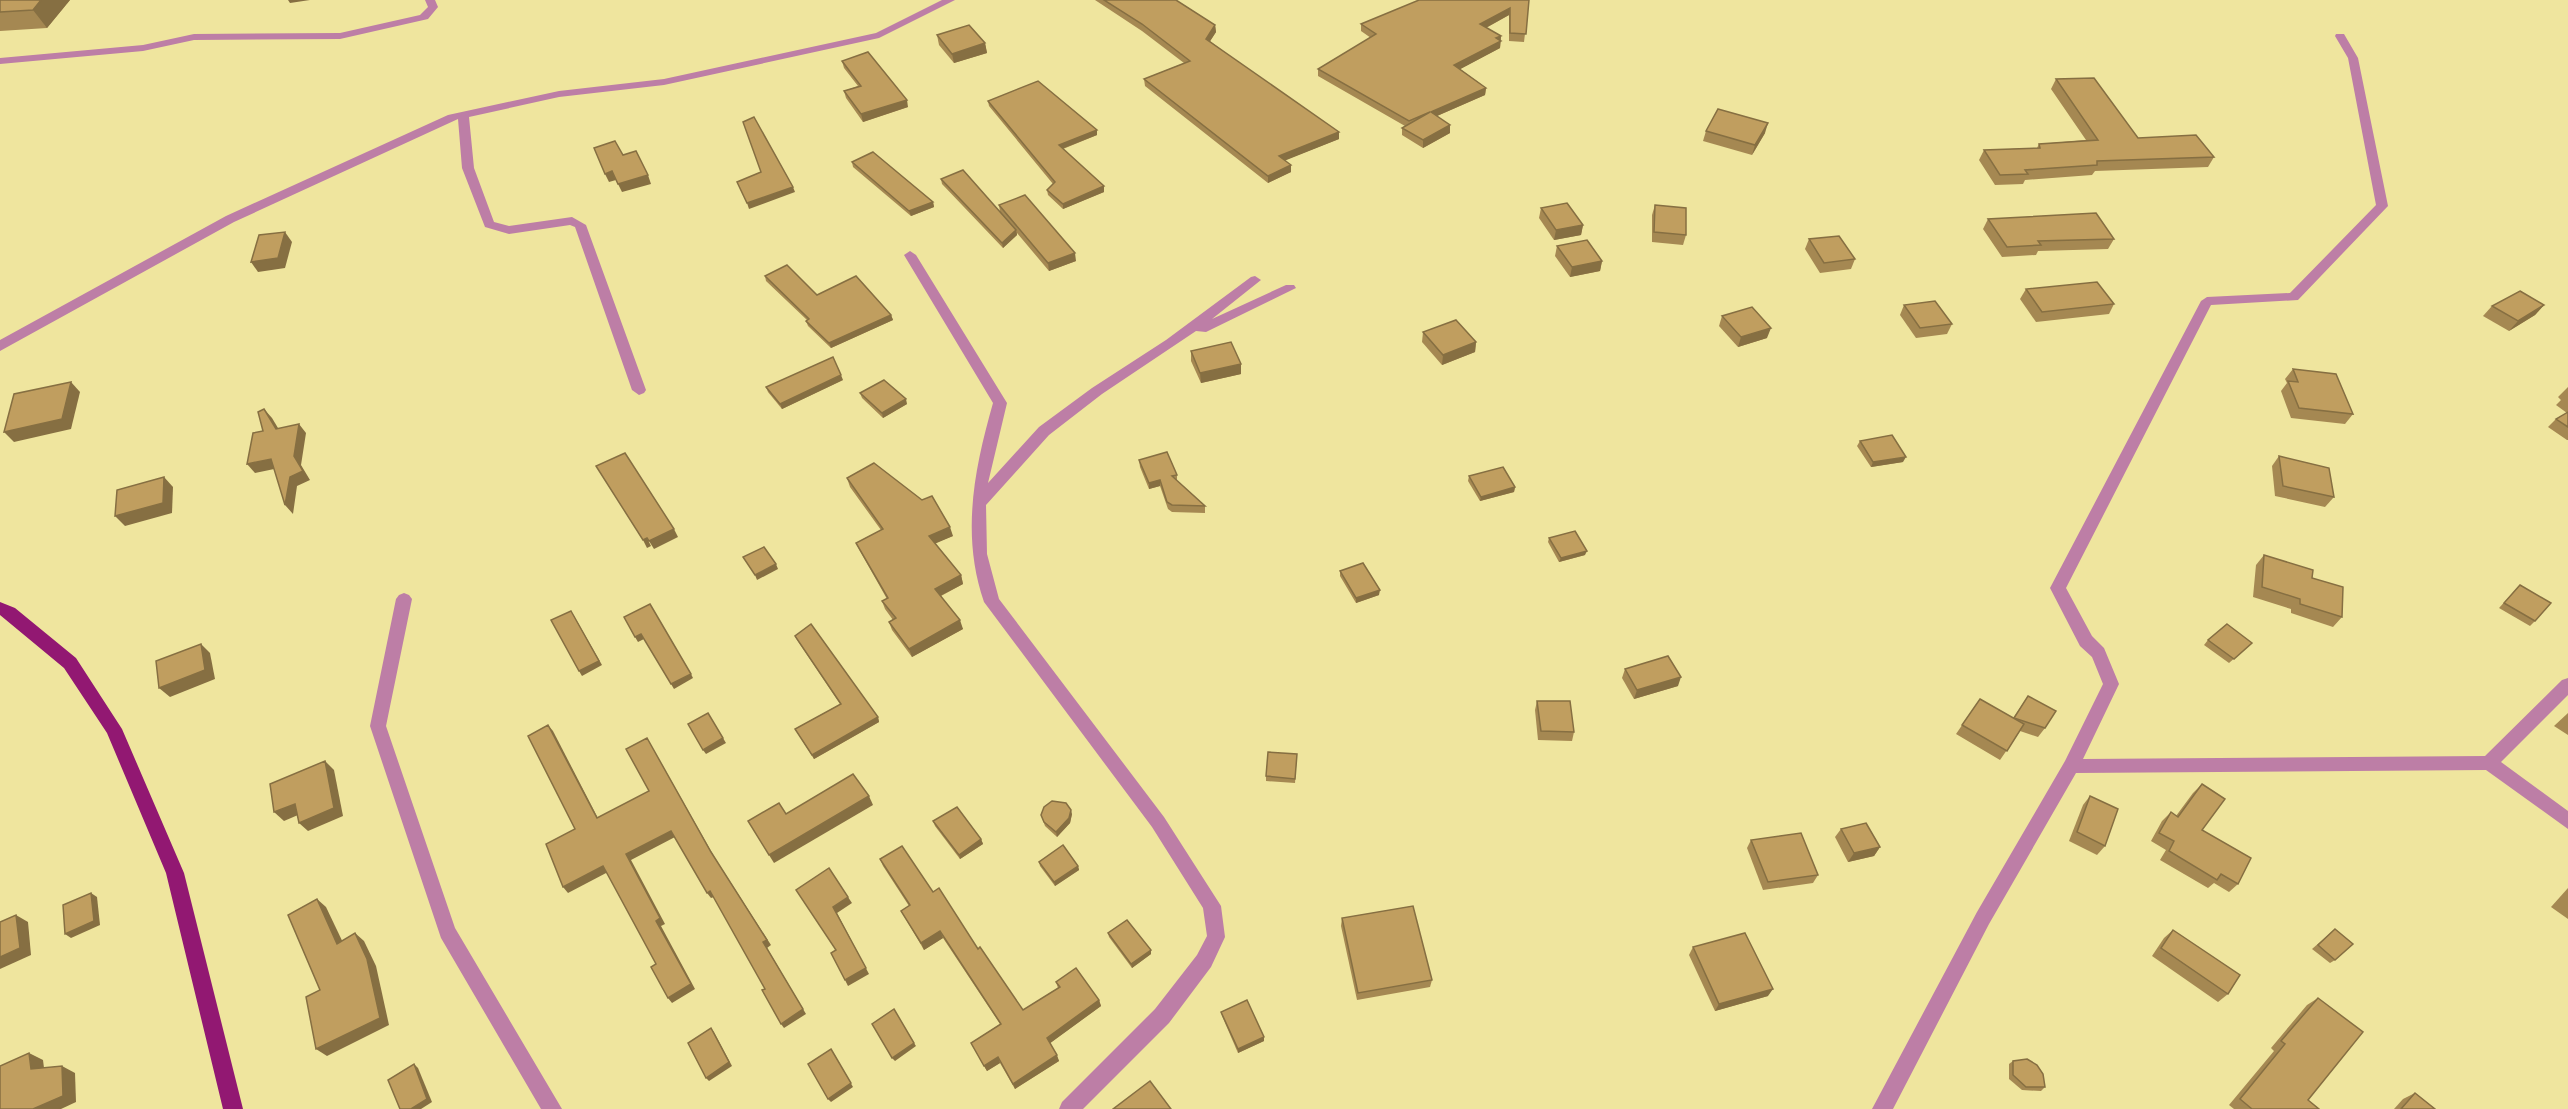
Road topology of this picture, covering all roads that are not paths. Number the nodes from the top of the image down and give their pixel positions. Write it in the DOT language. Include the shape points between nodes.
graph roads {
  1 [pos="430,0"];
  2 [pos="950,0"];
  3 [pos="2340,36"];
  4 [pos="0,61"];
  5 [pos="463,115"];
  6 [pos="910,255"];
  7 [pos="1255,280"];
  8 [pos="1290,288"];
  9 [pos="1171,343"];
  10 [pos="0,346"];
  11 [pos="639,390"];
  12 [pos="980,502"];
  13 [pos="404,599"];
  14 [pos="0,608"];
  15 [pos="2568,685"];
  16 [pos="2489,763"];
  17 [pos="2071,766"];
  18 [pos="2568,821"];
  19 [pos="233,1109"];
  20 [pos="552,1109"];
  21 [pos="1069,1109"];
  22 [pos="1882,1109"];
  1 -- 4 [label="street" via="433,7 424,17 340,36 194,37 143,48"];
  2 -- 5 [label="street" via="879,35 664,82 559,94"];
  3 -- 17 [label="street" via="2353,58 2382,206 2294,297 2206,301 2058,588 2086,641 2098,653 2111,684"];
  5 -- 10 [label="street" via="230,219"];
  5 -- 11 [label="street" via="468,168 489,224 509,230 572,221 580,225"];
  6 -- 12 [label="street" via="1000,403"];
  7 -- 9 [label="street"];
  8 -- 9 [label="street"];
  9 -- 12 [label="street" via="1096,391 1044,431"];
  12 -- 21 [label="street" via="977,542 982,580 992,602 1103,746 1212,906 1216,937 1204,961 1162,1016"];
  13 -- 20 [label="street" via="378,726 447,932"];
  14 -- 19 [label="main road" via="10,612 70,663 114,729 175,873"];
  15 -- 16 [label="street"];
  16 -- 17 [label="street"];
  16 -- 18 [label="street"];
  17 -- 22 [label="street" via="1983,918"];
}
